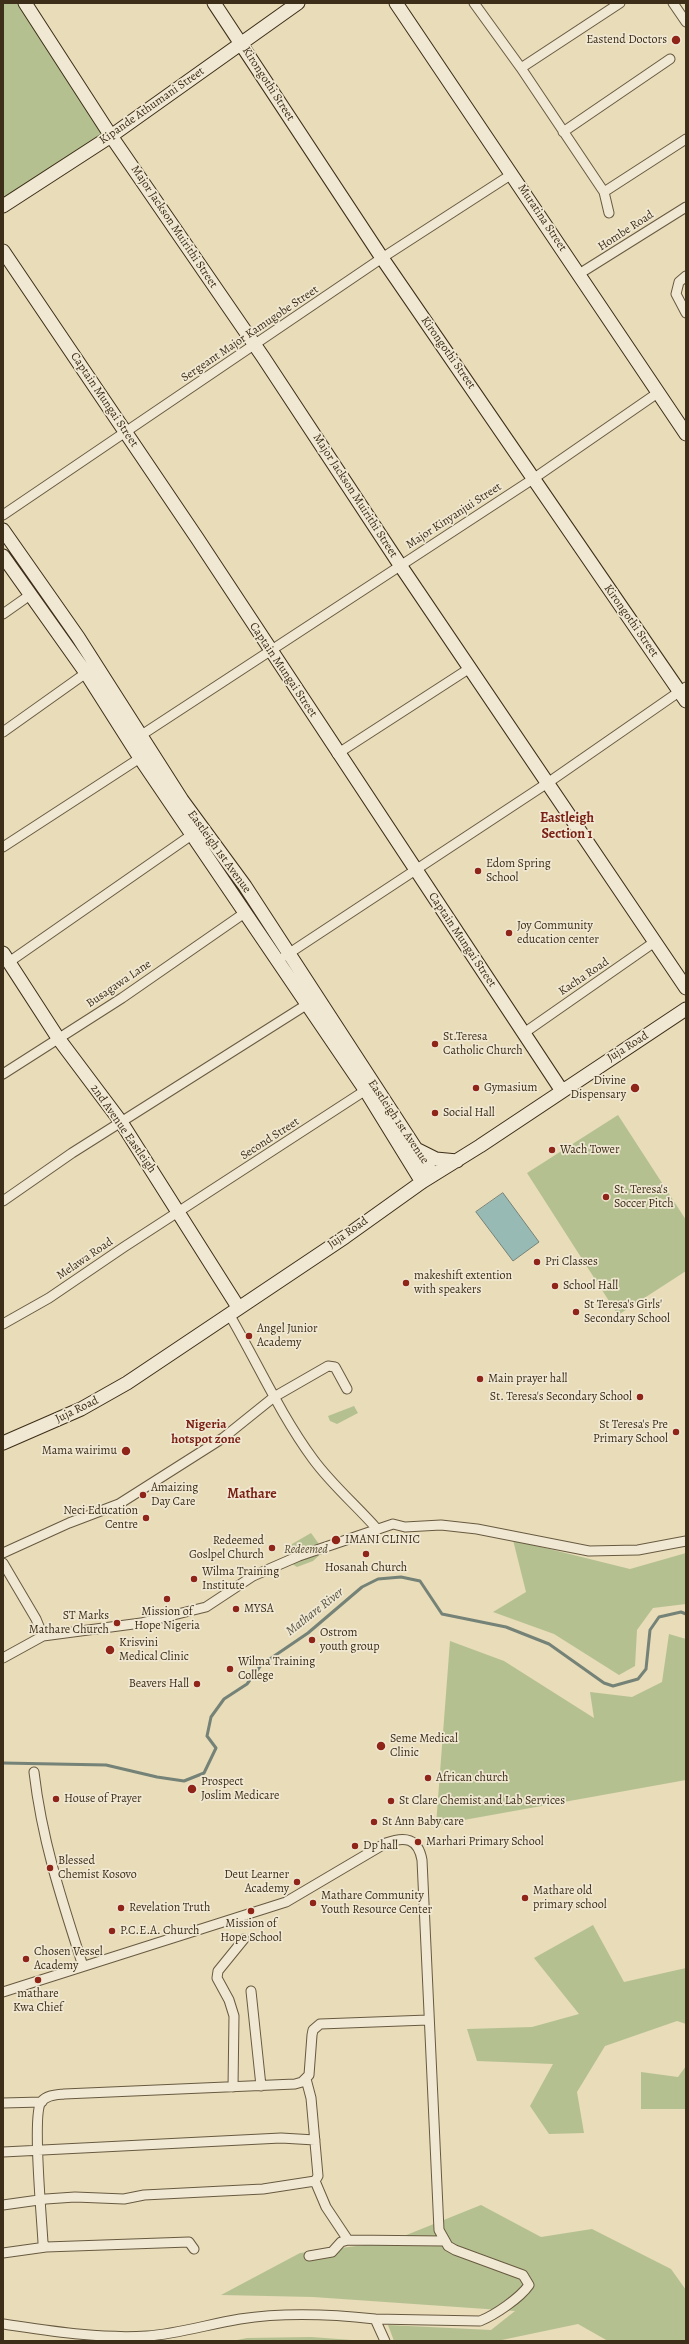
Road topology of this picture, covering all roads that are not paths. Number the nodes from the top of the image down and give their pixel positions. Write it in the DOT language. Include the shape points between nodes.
graph roads {
  1 [pos="25,3"];
  2 [pos="214,3"];
  3 [pos="298,3"];
  4 [pos="396,3"];
  5 [pos="474,3"];
  6 [pos="620,3"];
  7 [pos="673,3"];
  8 [pos="686,22"];
  9 [pos="241,43"];
  10 [pos="670,59"];
  11 [pos="521,68"];
  12 [pos="563,132"];
  13 [pos="111,136"];
  14 [pos="686,139"];
  15 [pos="512,174"];
  16 [pos="604,192"];
  17 [pos="3,206"];
  18 [pos="686,207"];
  19 [pos="609,213"];
  20 [pos="3,251"];
  21 [pos="382,258"];
  22 [pos="578,274"];
  23 [pos="686,276"];
  24 [pos="686,313"];
  25 [pos="255,346"];
  26 [pos="659,392"];
  27 [pos="126,434"];
  28 [pos="686,434"];
  29 [pos="533,479"];
  30 [pos="3,515"];
  31 [pos="3,530"];
  32 [pos="3,556"];
  33 [pos="400,565"];
  34 [pos="30,595"];
  35 [pos="3,614"];
  36 [pos="269,651"];
  37 [pos="470,668"];
  38 [pos="86,673"];
  39 [pos="684,693"];
  40 [pos="3,732"];
  41 [pos="140,736"];
  42 [pos="337,754"];
  43 [pos="140,758"];
  44 [pos="549,782"];
  45 [pos="193,834"];
  46 [pos="3,847"];
  47 [pos="416,870"];
  48 [pos="246,912"];
  49 [pos="656,941"];
  50 [pos="6,957"];
  51 [pos="284,957"];
  52 [pos="686,988"];
  53 [pos="306,1005"];
  54 [pos="686,1009"];
  55 [pos="524,1033"];
  56 [pos="58,1038"];
  57 [pos="3,1074"];
  58 [pos="370,1088"];
  59 [pos="562,1090"];
  60 [pos="121,1122"];
  61 [pos="412,1153"];
  62 [pos="457,1161"];
  63 [pos="433,1175"];
  64 [pos="422,1182"];
  65 [pos="3,1202"];
  66 [pos="389,1205"];
  67 [pos="179,1212"];
  68 [pos="234,1311"];
  69 [pos="3,1324"];
  70 [pos="347,1389"];
  71 [pos="274,1397"];
  72 [pos="3,1443"];
  73 [pos="377,1529"];
  74 [pos="686,1541"];
  75 [pos="3,1553"];
  76 [pos="3,1563"];
  77 [pos="43,1636"];
  78 [pos="3,1658"];
  79 [pos="34,1772"];
  80 [pos="244,1939"];
  81 [pos="83,1966"];
  82 [pos="251,1991"];
  83 [pos="3,1992"];
  84 [pos="428,2020"];
  85 [pos="306,2079"];
  86 [pos="261,2086"];
  87 [pos="233,2087"];
  88 [pos="42,2102"];
  89 [pos="3,2103"];
  90 [pos="315,2140"];
  91 [pos="38,2150"];
  92 [pos="3,2152"];
  93 [pos="315,2181"];
  94 [pos="40,2201"];
  95 [pos="3,2205"];
  96 [pos="348,2240"];
  97 [pos="445,2241"];
  98 [pos="46,2247"];
  99 [pos="194,2249"];
  100 [pos="3,2253"];
  101 [pos="308,2256"];
  102 [pos="375,2318"];
  103 [pos="3,2324"];
  104 [pos="385,2341"];
  1 -- 13 [label="street, Major Jackson Muirithi Street"];
  2 -- 9 [label="street, Kirongothi Street"];
  3 -- 9 [label="street, Kipande Athumani Street"];
  4 -- 15 [label="street, Muratina Street"];
  5 -- 11 [label="street"];
  6 -- 11 [label="street"];
  7 -- 8 [label="street"];
  9 -- 13 [label="street, Kipande Athumani Street"];
  9 -- 21 [label="street, Kirongothi Street"];
  10 -- 12 [label="street"];
  11 -- 12 [label="street"];
  12 -- 16 [label="street"];
  13 -- 17 [label="street, Kipande Athumani Street"];
  13 -- 25 [label="street, Major Jackson Muirithi Street"];
  14 -- 16 [label="street"];
  15 -- 21 [label="street, Sergeant Major Kamugobe Street"];
  15 -- 22 [label="street, Muratina Street"];
  16 -- 19 [label="street"];
  18 -- 22 [label="street, Hombe Road"];
  20 -- 27 [label="street, Captain Mungai Street"];
  21 -- 25 [label="street, Sergeant Major Kamugobe Street"];
  21 -- 29 [label="street, Kirongothi Street"];
  22 -- 26 [label="street, Muratina Street"];
  23 -- 24 [label="street" via="679,282 676,294"];
  25 -- 27 [label="street, Sergeant Major Kamugobe Street"];
  25 -- 33 [label="street, Major Jackson Muirithi Street"];
  26 -- 28 [label="street, Muratina Street"];
  26 -- 29 [label="street, Major Kinyanjui Street"];
  27 -- 30 [label="street, Sergeant Major Kamugobe Street"];
  27 -- 36 [label="street, Captain Mungai Street"];
  29 -- 33 [label="street, Major Kinyanjui Street"];
  29 -- 39 [label="street, Kirongothi Street"];
  31 -- 41 [label="street, Eastleigh 1st Avenue" via="78,637"];
  32 -- 34 [label="street, Eastleigh 1st Avenue"];
  33 -- 36 [label="street, Major Kinyanjui Street"];
  33 -- 37 [label="street, Major Jackson Muirithi Street"];
  34 -- 35 [label="street"];
  34 -- 38 [label="street, Eastleigh 1st Avenue"];
  36 -- 41 [label="street, Major Kinyanjui Street"];
  36 -- 42 [label="street, Captain Mungai Street"];
  37 -- 42 [label="street"];
  37 -- 44 [label="street, Major Jackson Muirithi Street"];
  38 -- 40 [label="street"];
  38 -- 43 [label="street, Eastleigh 1st Avenue"];
  39 -- 44 [label="street"];
  41 -- 51 [label="street, Eastleigh 1st Avenue"];
  42 -- 47 [label="street, Captain Mungai Street"];
  43 -- 45 [label="street, Eastleigh 1st Avenue"];
  43 -- 46 [label="street"];
  44 -- 47 [label="street"];
  44 -- 49 [label="street, Major Jackson Muirithi Street"];
  45 -- 48 [label="street, Eastleigh 1st Avenue"];
  45 -- 50 [label="street"];
  47 -- 51 [label="street"];
  47 -- 55 [label="street, Captain Mungai Street"];
  48 -- 51 [label="street, Eastleigh 1st Avenue"];
  48 -- 56 [label="street, Busagawa Lane" via="122,998"];
  49 -- 52 [label="street, Major Jackson Muirithi Street"];
  49 -- 55 [label="street, Kacha Road"];
  50 -- 56 [label="street, 2nd Avenue Eastleigh"];
  51 -- 53 [label="street, Eastleigh 1st Avenue"];
  51 -- 58 [label="street, Eastleigh 1st Avenue"];
  53 -- 58 [label="street, Eastleigh 1st Avenue"];
  53 -- 60 [label="street"];
  54 -- 59 [label="street, Juja Road"];
  55 -- 59 [label="street, Captain Mungai Street"];
  56 -- 57 [label="street, Busagawa Lane"];
  56 -- 60 [label="street, 2nd Avenue Eastleigh"];
  58 -- 61 [label="street, Eastleigh 1st Avenue"];
  58 -- 67 [label="street, Second Street"];
  59 -- 62 [label="street, Juja Road"];
  60 -- 65 [label="street"];
  60 -- 67 [label="street, 2nd Avenue Eastleigh"];
  61 -- 62 [label="street"];
  61 -- 63 [label="street, Eastleigh 1st Avenue"];
  61 -- 64 [label="street, Eastleigh 1st Avenue"];
  61 -- 66 [label="street" via="407,1183"];
  62 -- 63 [label="street, Juja Road"];
  63 -- 64 [label="street, Juja Road"];
  64 -- 66 [label="street, Juja Road"];
  66 -- 68 [label="street, Juja Road"];
  67 -- 68 [label="street, 2nd Avenue Eastleigh"];
  67 -- 69 [label="street, Melawa Road" via="50,1298"];
  68 -- 71 [label="street"];
  68 -- 72 [label="street, Juja Road" via="100,1400"];
  70 -- 71 [label="street" via="333,1366"];
  71 -- 73 [label="street" via="325,1475"];
  71 -- 75 [label="street" via="223,1438 119,1504"];
  73 -- 74 [label="street" via="393,1524 405,1527 441,1525 589,1551 638,1550"];
  73 -- 77 [label="street" via="299,1556 254,1576 206,1606 141,1623"];
  76 -- 77 [label="street" via="36,1619"];
  77 -- 78 [label="street"];
  79 -- 81 [label="street" via="39,1815 51,1864"];
  80 -- 87 [label="street" via="218,1971 217,1978 234,2016"];
  81 -- 83 [label="street"];
  81 -- 84 [label="street" via="286,1902 376,1847 394,1840 414,1842 418,1845 422,1860"];
  82 -- 86 [label="street"];
  84 -- 85 [label="street" via="320,2024 313,2030 310,2070"];
  84 -- 97 [label="street" via="439,2230"];
  85 -- 86 [label="street" via="295,2084"];
  85 -- 90 [label="street" via="311,2098"];
  86 -- 87 [label="street"];
  87 -- 88 [label="street" via="64,2094 48,2096"];
  88 -- 89 [label="street"];
  88 -- 91 [label="street" via="38,2113"];
  90 -- 91 [label="street" via="280,2138"];
  90 -- 93 [label="street" via="318,2176"];
  91 -- 92 [label="street"];
  91 -- 94 [label="street"];
  93 -- 94 [label="street" via="263,2189 144,2195 124,2199 75,2197"];
  93 -- 96 [label="street" via="326,2207"];
  94 -- 95 [label="street"];
  94 -- 98 [label="street"];
  96 -- 97 [label="street"];
  96 -- 101 [label="street" via="341,2242 332,2252"];
  97 -- 102 [label="street" via="455,2250 523,2274 529,2285 520,2296 494,2316 480,2321"];
  98 -- 99 [label="street" via="189,2242"];
  98 -- 100 [label="street"];
  102 -- 103 [label="street" via="285,2314 240,2319 146,2336 80,2334"];
  102 -- 104 [label="street"];
}
